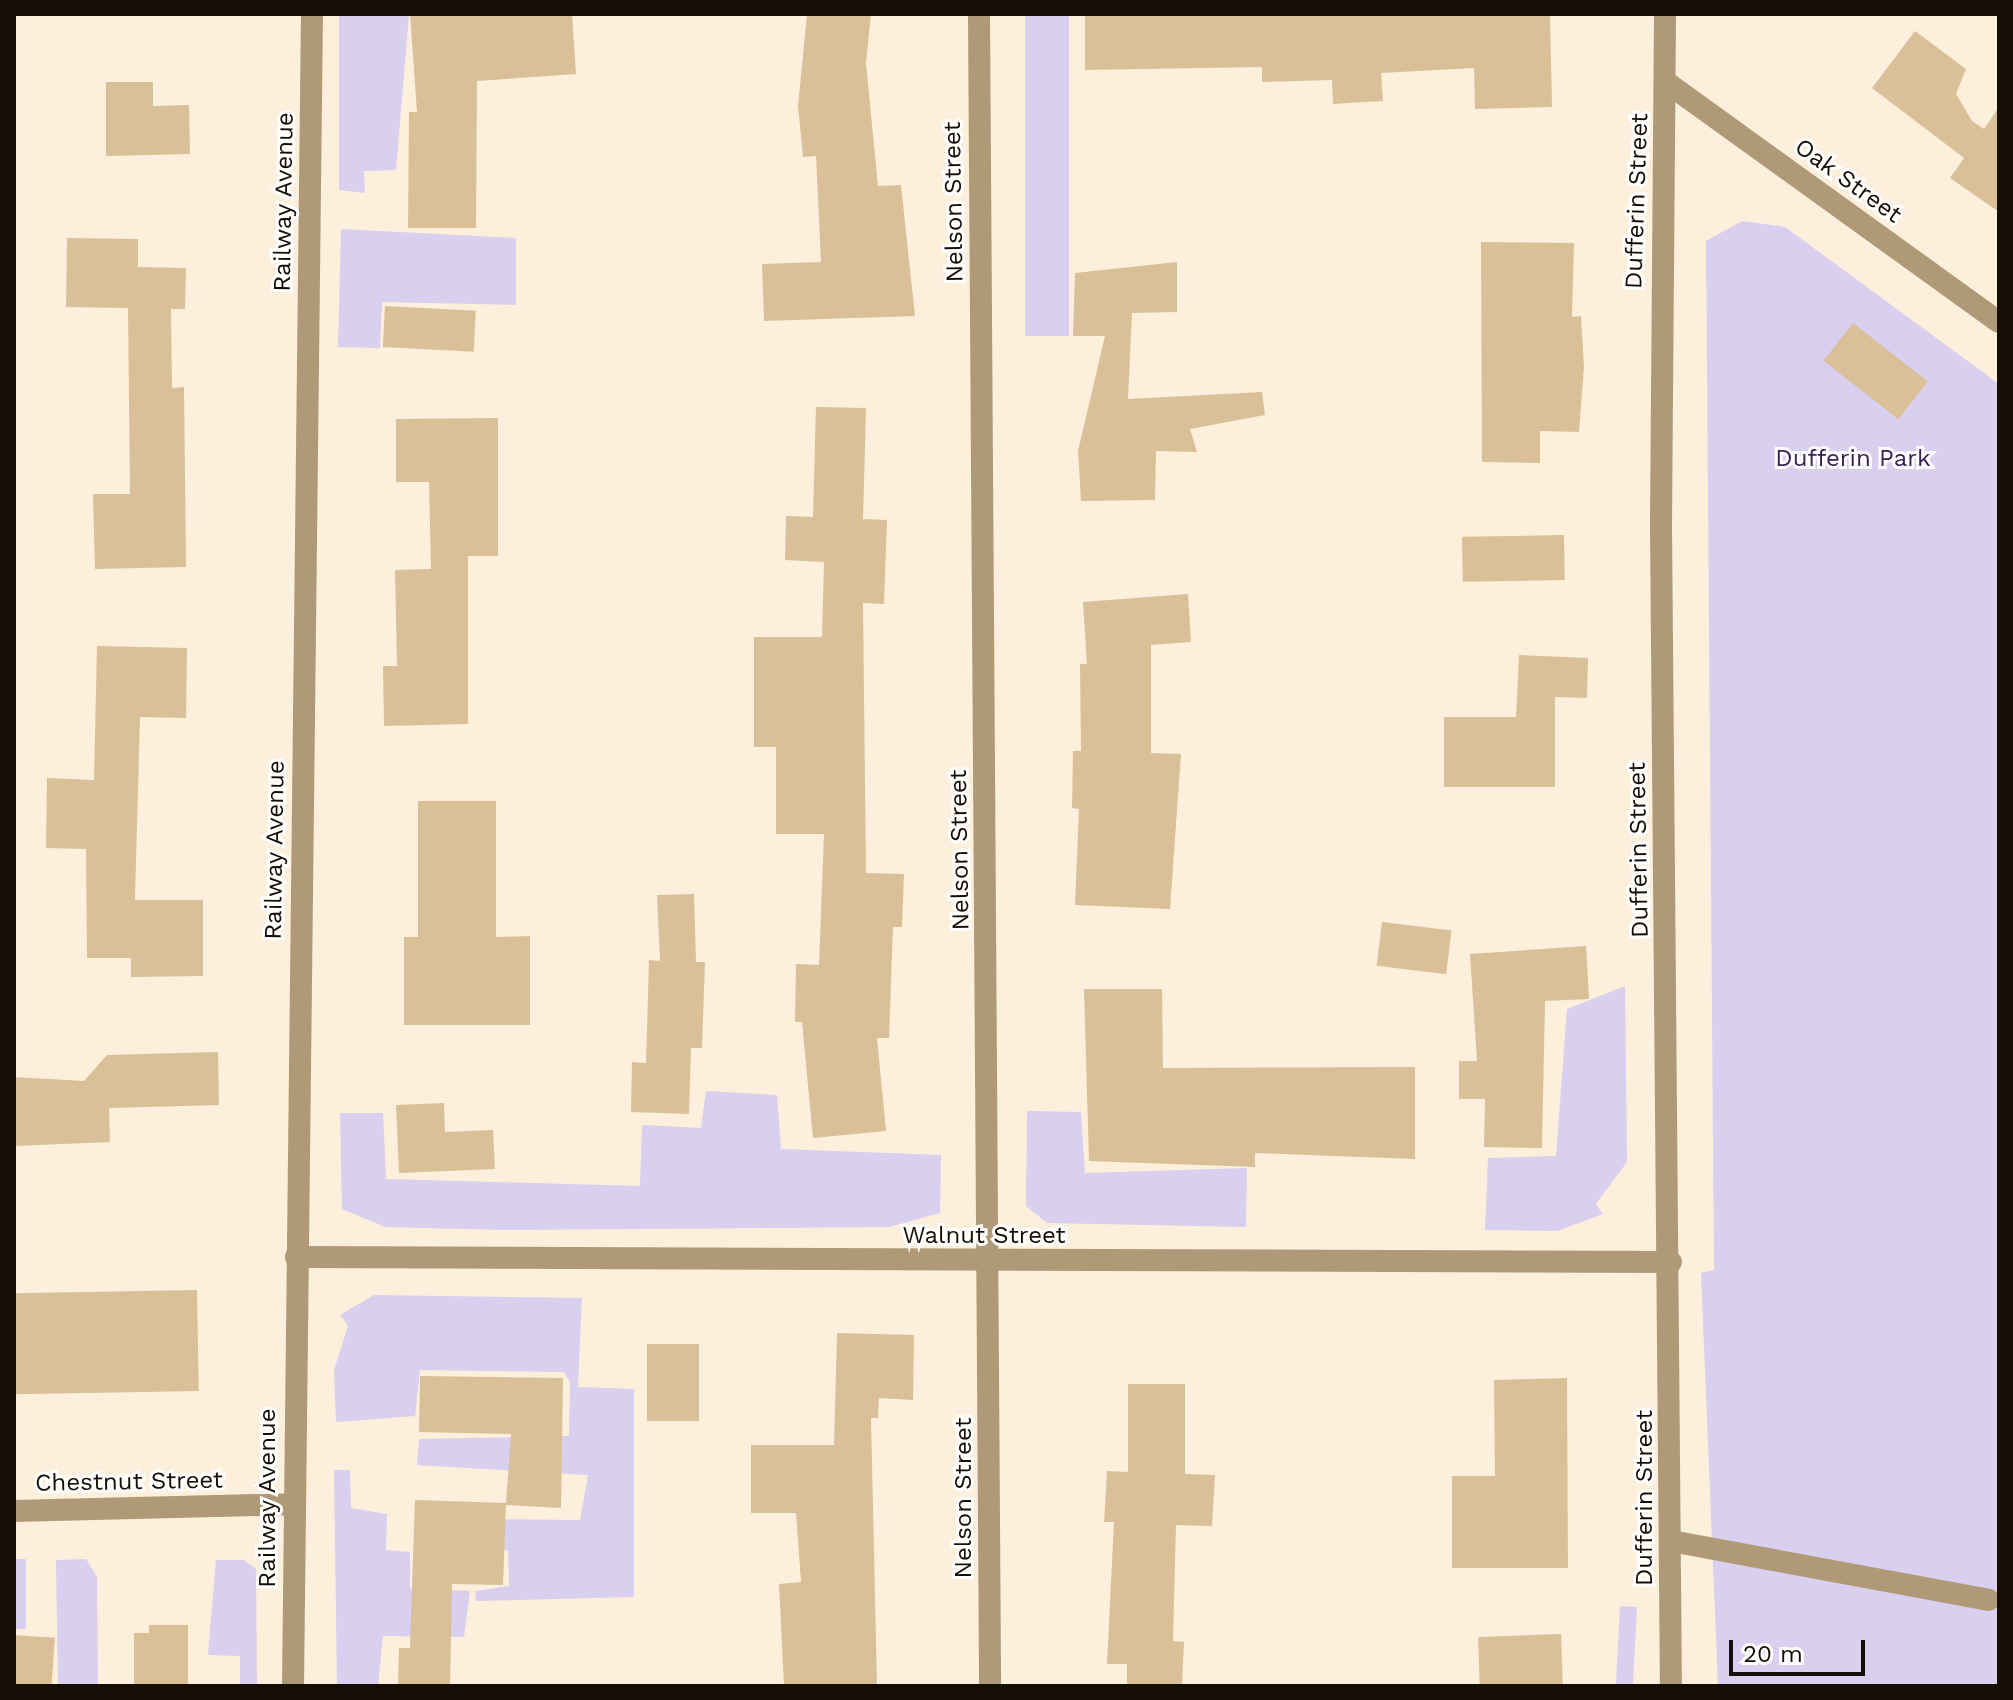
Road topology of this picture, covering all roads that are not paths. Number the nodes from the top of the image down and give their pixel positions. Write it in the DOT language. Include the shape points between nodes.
graph roads {
  1 [pos="312,14"];
  2 [pos="979,14"];
  3 [pos="1665,14"];
  4 [pos="1666,82"];
  5 [pos="1999,322"];
  6 [pos="296,1257"];
  7 [pos="1671,1262"];
  8 [pos="990,1263"];
  9 [pos="294,1504"];
  10 [pos="14,1511"];
  11 [pos="1671,1541"];
  12 [pos="1989,1600"];
  13 [pos="293,1686"];
  14 [pos="990,1686"];
  15 [pos="1671,1686"];
  1 -- 6 [label="street, Railway Avenue"];
  2 -- 8 [label="street, Nelson Street"];
  3 -- 4 [label="street, Dufferin Street"];
  4 -- 5 [label="street, Oak Street"];
  4 -- 7 [label="street, Dufferin Street" via="1661,526"];
  6 -- 8 [label="street, Walnut Street"];
  6 -- 9 [label="street, Railway Avenue"];
  7 -- 8 [label="street, Walnut Street"];
  7 -- 11 [label="street, Dufferin Street"];
  8 -- 14 [label="street, Nelson Street"];
  9 -- 10 [label="street, Chestnut Street"];
  9 -- 13 [label="street, Railway Avenue"];
  11 -- 12 [label="street"];
  11 -- 15 [label="street, Dufferin Street"];
}
